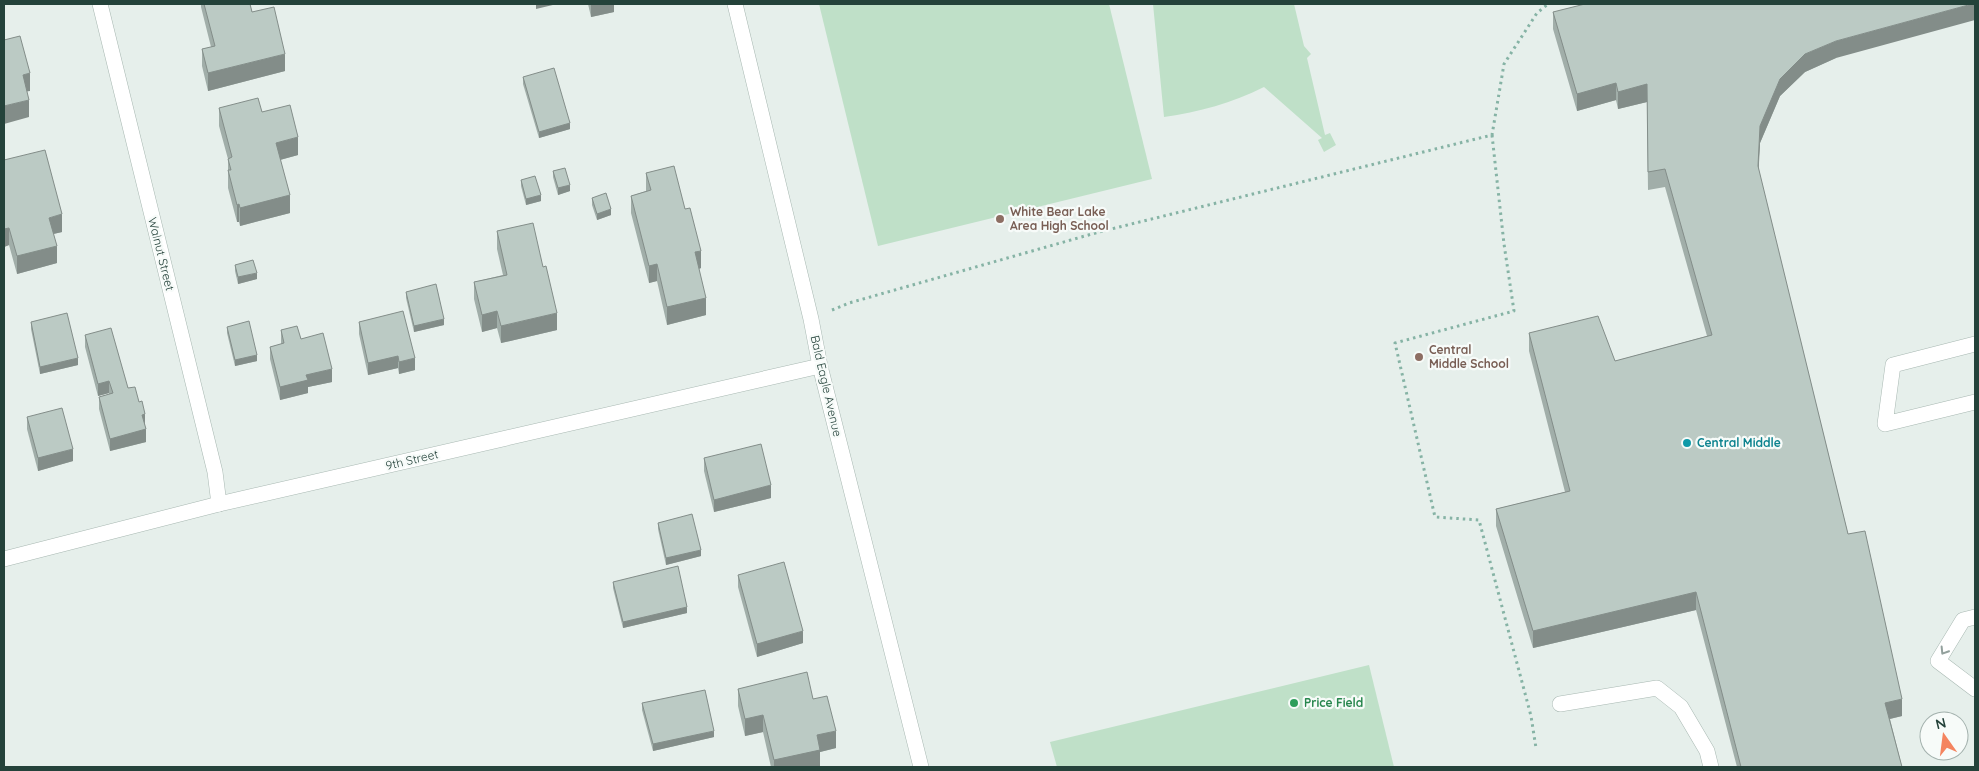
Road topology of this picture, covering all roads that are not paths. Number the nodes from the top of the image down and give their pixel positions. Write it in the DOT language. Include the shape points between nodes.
graph roads {
  1 [pos="100,4"];
  2 [pos="735,4"];
  3 [pos="1975,344"];
  4 [pos="820,366"];
  5 [pos="1975,402"];
  6 [pos="219,504"];
  7 [pos="4,559"];
  8 [pos="1975,617"];
  9 [pos="1975,689"];
  10 [pos="1560,704"];
  11 [pos="921,767"];
  12 [pos="1711,767"];
  1 -- 6 [label="street, Walnut Street" via="215,472"];
  2 -- 4 [label="street, Bald Eagle Avenue" via="812,320"];
  3 -- 5 [label="street" via="1892,365 1885,424"];
  4 -- 6 [label="street, 9th Street"];
  4 -- 11 [label="street, Bald Eagle Avenue"];
  6 -- 7 [label="street, 9th Street"];
  8 -- 9 [label="street, one-way" via="1964,620 1938,661"];
  10 -- 12 [label="street" via="1657,688 1681,707 1707,752"];
}
